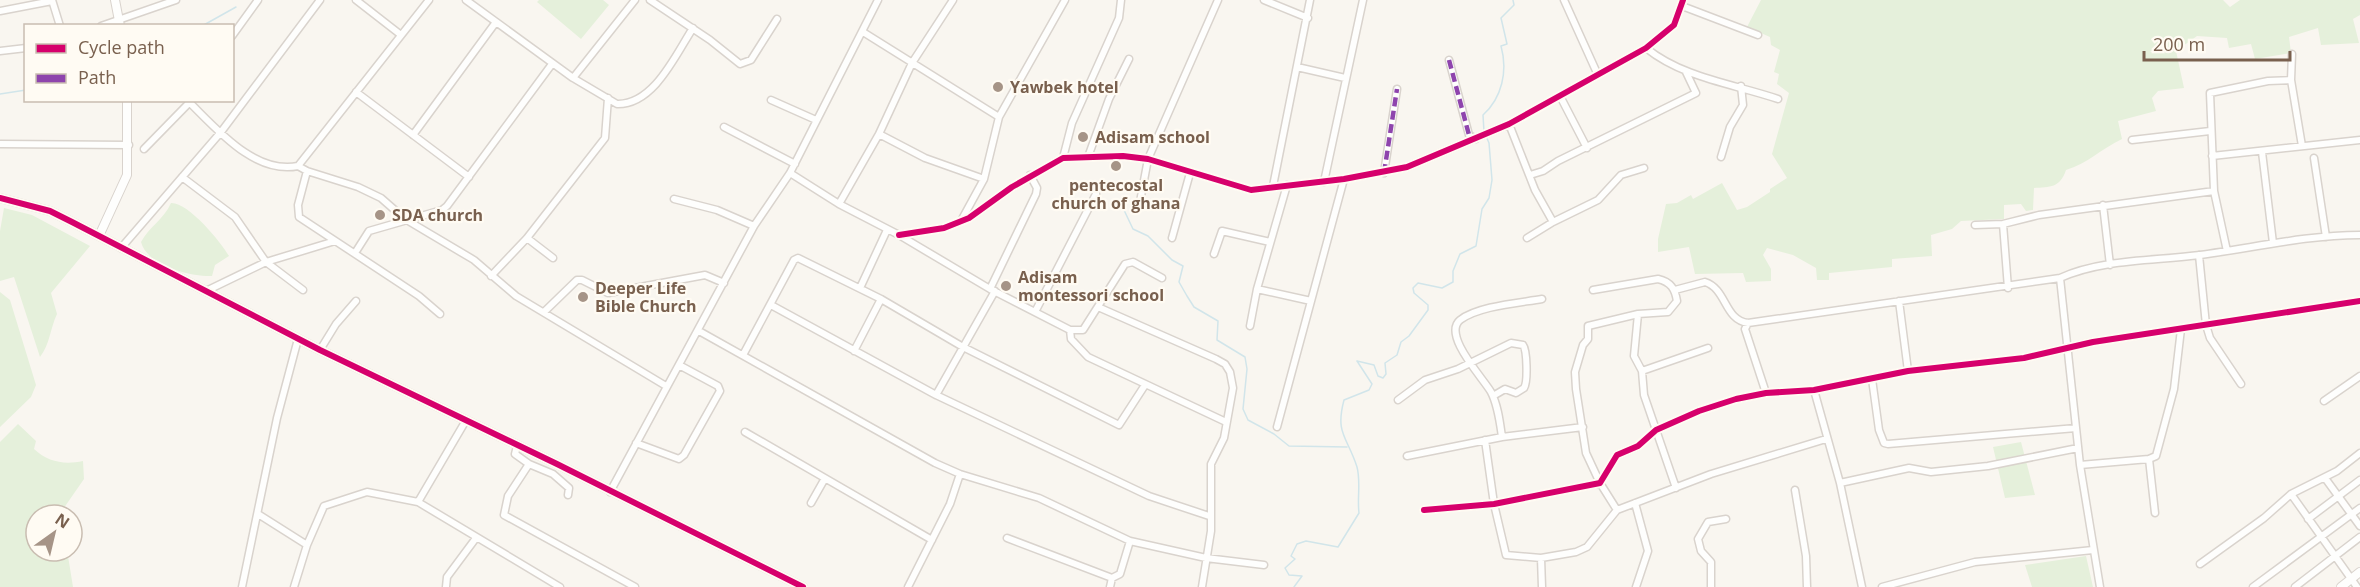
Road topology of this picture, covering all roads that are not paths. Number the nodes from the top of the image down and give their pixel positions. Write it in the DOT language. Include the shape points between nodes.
graph roads {
  1 [pos="52,0"];
  2 [pos="115,0"];
  3 [pos="176,0"];
  4 [pos="258,0"];
  5 [pos="320,0"];
  6 [pos="356,0"];
  7 [pos="429,0"];
  8 [pos="466,0"];
  9 [pos="635,0"];
  10 [pos="650,0"];
  11 [pos="878,0"];
  12 [pos="953,0"];
  13 [pos="1065,0"];
  14 [pos="1121,0"];
  15 [pos="1218,0"];
  16 [pos="1264,0"];
  17 [pos="1310,0"];
  18 [pos="1363,0"];
  19 [pos="1564,0"];
  20 [pos="1683,3"];
  21 [pos="0,11"];
  22 [pos="1308,18"];
  23 [pos="777,19"];
  24 [pos="119,22"];
  25 [pos="496,22"];
  26 [pos="59,24"];
  27 [pos="693,28"];
  28 [pos="863,32"];
  29 [pos="234,33"];
  30 [pos="401,35"];
  31 [pos="1758,35"];
  32 [pos="24,48"];
  33 [pos="1646,48"];
  34 [pos="0,51"];
  35 [pos="2292,54"];
  36 [pos="1129,59"];
  37 [pos="1449,60"];
  38 [pos="912,63"];
  39 [pos="552,64"];
  40 [pos="1297,67"];
  41 [pos="1686,72"];
  42 [pos="1597,73"];
  43 [pos="573,78"];
  44 [pos="1345,78"];
  45 [pos="2291,80"];
  46 [pos="1741,86"];
  47 [pos="1397,89"];
  48 [pos="356,92"];
  49 [pos="1560,96"];
  50 [pos="608,98"];
  51 [pos="1778,99"];
  52 [pos="771,100"];
  53 [pos="127,102"];
  54 [pos="188,102"];
  55 [pos="999,117"];
  56 [pos="816,120"];
  57 [pos="1509,124"];
  58 [pos="724,127"];
  59 [pos="2210,131"];
  60 [pos="221,132"];
  61 [pos="879,134"];
  62 [pos="413,135"];
  63 [pos="1476,139"];
  64 [pos="2132,140"];
  65 [pos="2360,140"];
  66 [pos="0,144"];
  67 [pos="129,145"];
  68 [pos="2302,146"];
  69 [pos="1587,148"];
  70 [pos="144,149"];
  71 [pos="2262,152"];
  72 [pos="2212,156"];
  73 [pos="1088,157"];
  74 [pos="1721,157"];
  75 [pos="1063,158"];
  76 [pos="2314,158"];
  77 [pos="1148,159"];
  78 [pos="795,164"];
  79 [pos="298,166"];
  80 [pos="1644,168"];
  81 [pos="307,171"];
  82 [pos="790,172"];
  83 [pos="1190,173"];
  84 [pos="1384,173"];
  85 [pos="1030,175"];
  86 [pos="1530,175"];
  87 [pos="182,177"];
  88 [pos="469,177"];
  89 [pos="984,179"];
  90 [pos="1344,179"];
  91 [pos="1324,182"];
  92 [pos="1287,185"];
  93 [pos="1273,186"];
  94 [pos="2214,191"];
  95 [pos="1096,194"];
  96 [pos="0,198"];
  97 [pos="674,199"];
  98 [pos="839,204"];
  99 [pos="2103,205"];
  100 [pos="1139,207"];
  101 [pos="405,219"];
  102 [pos="961,221"];
  103 [pos="1553,222"];
  104 [pos="2003,224"];
  105 [pos="1975,225"];
  106 [pos="754,226"];
  107 [pos="887,230"];
  108 [pos="899,235"];
  109 [pos="2360,235"];
  110 [pos="99,236"];
  111 [pos="2326,237"];
  112 [pos="527,238"];
  113 [pos="1172,238"];
  114 [pos="1527,238"];
  115 [pos="335,241"];
  116 [pos="1270,242"];
  117 [pos="2273,243"];
  118 [pos="121,248"];
  119 [pos="2227,251"];
  120 [pos="355,253"];
  121 [pos="1214,254"];
  122 [pos="2199,255"];
  123 [pos="553,258"];
  124 [pos="266,262"];
  125 [pos="2110,265"];
  126 [pos="491,276"];
  127 [pos="1162,278"];
  128 [pos="2060,278"];
  129 [pos="724,284"];
  130 [pos="860,288"];
  131 [pos="2008,288"];
  132 [pos="1257,289"];
  133 [pos="303,290"];
  134 [pos="993,290"];
  135 [pos="1593,290"];
  136 [pos="1675,290"];
  137 [pos="206,291"];
  138 [pos="880,299"];
  139 [pos="1542,299"];
  140 [pos="356,301"];
  141 [pos="1311,301"];
  142 [pos="1899,301"];
  143 [pos="2360,301"];
  144 [pos="771,305"];
  145 [pos="1098,307"];
  146 [pos="544,312"];
  147 [pos="1035,312"];
  148 [pos="440,314"];
  149 [pos="1638,314"];
  150 [pos="1745,324"];
  151 [pos="2205,325"];
  152 [pos="1250,326"];
  153 [pos="2181,329"];
  154 [pos="1070,330"];
  155 [pos="699,331"];
  156 [pos="298,339"];
  157 [pos="963,347"];
  158 [pos="1708,348"];
  159 [pos="320,350"];
  160 [pos="2066,350"];
  161 [pos="854,351"];
  162 [pos="743,355"];
  163 [pos="1470,364"];
  164 [pos="679,365"];
  165 [pos="1642,371"];
  166 [pos="1908,371"];
  167 [pos="1872,379"];
  168 [pos="2359,380"];
  169 [pos="2241,384"];
  170 [pos="1145,385"];
  171 [pos="666,386"];
  172 [pos="1814,390"];
  173 [pos="1766,393"];
  174 [pos="936,395"];
  175 [pos="1493,396"];
  176 [pos="1398,400"];
  177 [pos="2324,401"];
  178 [pos="465,422"];
  179 [pos="1226,422"];
  180 [pos="1277,427"];
  181 [pos="1583,427"];
  182 [pos="2076,428"];
  183 [pos="1656,430"];
  184 [pos="745,432"];
  185 [pos="1502,437"];
  186 [pos="1826,439"];
  187 [pos="1485,440"];
  188 [pos="636,443"];
  189 [pos="517,446"];
  190 [pos="2078,448"];
  191 [pos="2360,453"];
  192 [pos="1407,456"];
  193 [pos="2150,459"];
  194 [pos="529,464"];
  195 [pos="557,464"];
  196 [pos="2080,465"];
  197 [pos="554,474"];
  198 [pos="960,474"];
  199 [pos="2325,478"];
  200 [pos="824,480"];
  201 [pos="2360,480"];
  202 [pos="1600,483"];
  203 [pos="1840,483"];
  204 [pos="1676,488"];
  205 [pos="1795,490"];
  206 [pos="610,492"];
  207 [pos="2291,494"];
  208 [pos="568,495"];
  209 [pos="2338,496"];
  210 [pos="418,502"];
  211 [pos="811,503"];
  212 [pos="1635,503"];
  213 [pos="1494,504"];
  214 [pos="2360,508"];
  215 [pos="1424,510"];
  216 [pos="1617,510"];
  217 [pos="2155,513"];
  218 [pos="258,514"];
  219 [pos="2352,515"];
  220 [pos="1209,516"];
  221 [pos="1726,519"];
  222 [pos="2308,519"];
  223 [pos="2360,526"];
  224 [pos="2321,537"];
  225 [pos="2360,537"];
  226 [pos="476,538"];
  227 [pos="1007,538"];
  228 [pos="932,540"];
  229 [pos="1130,541"];
  230 [pos="307,545"];
  231 [pos="2092,550"];
  232 [pos="2335,556"];
  233 [pos="1206,558"];
  234 [pos="1541,558"];
  235 [pos="2200,564"];
  236 [pos="1264,566"];
  237 [pos="2360,572"];
  238 [pos="1112,578"];
  239 [pos="2351,579"];
  240 [pos="1902,585"];
  241 [pos="242,587"];
  242 [pos="294,587"];
  243 [pos="446,587"];
  244 [pos="559,587"];
  245 [pos="635,587"];
  246 [pos="803,587"];
  247 [pos="908,587"];
  248 [pos="1110,587"];
  249 [pos="1202,587"];
  250 [pos="1542,587"];
  251 [pos="1636,587"];
  252 [pos="1712,587"];
  253 [pos="1807,587"];
  254 [pos="1862,587"];
  255 [pos="1882,587"];
  256 [pos="2100,587"];
  257 [pos="2253,587"];
  258 [pos="2295,587"];
  259 [pos="2341,587"];
  260 [pos="2357,587"];
  1 -- 21 [label="street"];
  1 -- 26 [label="street"];
  2 -- 24 [label="street"];
  3 -- 24 [label="street"];
  4 -- 29 [label="street"];
  5 -- 60 [label="street"];
  6 -- 30 [label="street"];
  7 -- 30 [label="street"];
  8 -- 25 [label="street"];
  9 -- 43 [label="street"];
  10 -- 27 [label="street"];
  11 -- 28 [label="street"];
  12 -- 38 [label="street"];
  13 -- 55 [label="street"];
  14 -- 75 [label="street" via="1119,18 1072,123"];
  15 -- 77 [label="street"];
  16 -- 22 [label="street"];
  17 -- 22 [label="street"];
  18 -- 44 [label="street"];
  19 -- 42 [label="street"];
  20 -- 31 [label="street"];
  20 -- 33 [label="street" via="1674,25"];
  22 -- 40 [label="street"];
  23 -- 27 [label="street" via="747,63 733,60"];
  25 -- 39 [label="street"];
  25 -- 62 [label="street"];
  27 -- 50 [label="street" via="658,82 624,104"];
  28 -- 38 [label="street"];
  28 -- 56 [label="street"];
  30 -- 48 [label="street"];
  32 -- 34 [label="street"];
  33 -- 41 [label="street" via="1662,62"];
  33 -- 42 [label="street"];
  35 -- 45 [label="street"];
  36 -- 73 [label="street" via="1109,99"];
  37 -- 63 [label="street" via="1469,135"];
  38 -- 55 [label="street"];
  38 -- 61 [label="street"];
  39 -- 43 [label="street"];
  39 -- 88 [label="street"];
  40 -- 44 [label="street"];
  40 -- 93 [label="street"];
  41 -- 46 [label="street"];
  41 -- 69 [label="street" via="1696,93"];
  42 -- 49 [label="street"];
  43 -- 50 [label="street"];
  44 -- 91 [label="street"];
  45 -- 59 [label="street" via="2211,92"];
  45 -- 68 [label="street"];
  46 -- 51 [label="street"];
  46 -- 74 [label="street" via="1743,105 1730,127"];
  47 -- 84 [label="street"];
  48 -- 62 [label="street"];
  48 -- 79 [label="street"];
  49 -- 57 [label="street"];
  49 -- 69 [label="street"];
  50 -- 112 [label="street" via="605,138"];
  52 -- 56 [label="street"];
  53 -- 67 [label="street"];
  54 -- 60 [label="street"];
  54 -- 70 [label="street"];
  55 -- 89 [label="street"];
  56 -- 78 [label="street"];
  57 -- 63 [label="street"];
  57 -- 86 [label="street"];
  58 -- 78 [label="street"];
  59 -- 64 [label="street"];
  59 -- 72 [label="street"];
  60 -- 79 [label="street" via="269,165"];
  60 -- 87 [label="street"];
  61 -- 89 [label="street" via="925,158"];
  61 -- 98 [label="street"];
  62 -- 88 [label="street"];
  63 -- 84 [label="street"];
  65 -- 68 [label="street"];
  66 -- 67 [label="street"];
  67 -- 110 [label="street" via="127,175"];
  68 -- 71 [label="street"];
  69 -- 86 [label="street"];
  71 -- 72 [label="street"];
  71 -- 117 [label="street"];
  72 -- 94 [label="street"];
  73 -- 75 [label="street"];
  73 -- 77 [label="street"];
  75 -- 85 [label="street"];
  76 -- 111 [label="street"];
  77 -- 83 [label="street"];
  77 -- 100 [label="street"];
  78 -- 82 [label="street"];
  79 -- 81 [label="street"];
  80 -- 103 [label="street" via="1621,176 1598,200"];
  81 -- 101 [label="street" via="381,198"];
  81 -- 115 [label="street" via="298,205 299,217"];
  82 -- 98 [label="street"];
  82 -- 106 [label="street"];
  83 -- 93 [label="street" via="1251,190"];
  83 -- 113 [label="street"];
  84 -- 90 [label="street"];
  85 -- 102 [label="street"];
  85 -- 134 [label="street" via="1036,194"];
  86 -- 103 [label="street"];
  87 -- 118 [label="street"];
  87 -- 124 [label="street" via="235,216"];
  88 -- 101 [label="street" via="442,210"];
  89 -- 102 [label="street"];
  90 -- 91 [label="street"];
  90 -- 141 [label="street"];
  91 -- 92 [label="street"];
  92 -- 93 [label="street"];
  92 -- 116 [label="street"];
  94 -- 99 [label="street"];
  94 -- 119 [label="street"];
  95 -- 147 [label="street"];
  96 -- 110 [label="street" via="50,211"];
  97 -- 106 [label="street"];
  98 -- 107 [label="street"];
  99 -- 104 [label="street"];
  99 -- 125 [label="street"];
  101 -- 120 [label="street" via="369,231"];
  101 -- 126 [label="street" via="457,249"];
  102 -- 108 [label="street" via="929,232"];
  103 -- 114 [label="street"];
  104 -- 105 [label="street"];
  104 -- 131 [label="street"];
  106 -- 129 [label="street"];
  107 -- 108 [label="street"];
  107 -- 130 [label="street"];
  108 -- 134 [label="street"];
  109 -- 111 [label="street"];
  110 -- 118 [label="street"];
  111 -- 117 [label="street"];
  112 -- 123 [label="street"];
  112 -- 126 [label="street"];
  115 -- 120 [label="street"];
  115 -- 124 [label="street"];
  116 -- 121 [label="street" via="1222,231"];
  116 -- 132 [label="street"];
  117 -- 119 [label="street"];
  118 -- 137 [label="street"];
  119 -- 122 [label="street"];
  120 -- 148 [label="street"];
  122 -- 125 [label="street"];
  122 -- 151 [label="street"];
  124 -- 133 [label="street"];
  124 -- 137 [label="street"];
  125 -- 128 [label="street"];
  126 -- 146 [label="street"];
  127 -- 145 [label="street" via="1133,262 1125,264"];
  128 -- 131 [label="street"];
  128 -- 160 [label="street"];
  129 -- 146 [label="street" via="705,274 608,293 577,280"];
  129 -- 155 [label="street"];
  130 -- 138 [label="street"];
  130 -- 144 [label="street" via="798,258"];
  131 -- 142 [label="street"];
  132 -- 141 [label="street"];
  132 -- 152 [label="street"];
  134 -- 147 [label="street"];
  134 -- 157 [label="street"];
  135 -- 136 [label="street" via="1658,279"];
  136 -- 149 [label="street" via="1677,301 1668,312"];
  136 -- 150 [label="street" via="1710,283 1729,311"];
  137 -- 156 [label="street"];
  138 -- 157 [label="street"];
  138 -- 161 [label="street"];
  139 -- 163 [label="street" via="1476,312 1459,321 1455,332"];
  140 -- 159 [label="street"];
  141 -- 180 [label="street"];
  142 -- 150 [label="street"];
  142 -- 166 [label="street"];
  143 -- 151 [label="street"];
  144 -- 161 [label="street"];
  144 -- 162 [label="street"];
  145 -- 154 [label="street" via="1083,330"];
  145 -- 179 [label="street" via="1225,364 1233,388"];
  146 -- 171 [label="street"];
  147 -- 154 [label="street"];
  149 -- 165 [label="street" via="1634,356"];
  149 -- 181 [label="street" via="1588,326 1588,339 1575,372"];
  150 -- 173 [label="street"];
  151 -- 153 [label="street"];
  151 -- 169 [label="street" via="2216,349"];
  153 -- 160 [label="street" via="2093,342"];
  153 -- 193 [label="street" via="2174,389 2159,452"];
  154 -- 170 [label="street" via="1071,339 1088,357"];
  155 -- 162 [label="street"];
  155 -- 164 [label="street"];
  156 -- 159 [label="street"];
  156 -- 218 [label="street"];
  157 -- 170 [label="street" via="1119,425"];
  157 -- 174 [label="street"];
  158 -- 165 [label="street"];
  159 -- 178 [label="street"];
  160 -- 166 [label="street"];
  160 -- 182 [label="street"];
  161 -- 174 [label="street"];
  162 -- 198 [label="street"];
  163 -- 175 [label="street"];
  163 -- 175 [label="street" via="1511,343 1525,346 1528,381 1524,388 1515,393 1505,389"];
  163 -- 176 [label="street" via="1425,380"];
  164 -- 171 [label="street"];
  164 -- 188 [label="street" via="720,390 679,459"];
  165 -- 183 [label="street" via="1644,395"];
  166 -- 167 [label="street"];
  167 -- 172 [label="street"];
  167 -- 182 [label="street" via="1879,430 1888,444"];
  168 -- 177 [label="street"];
  170 -- 179 [label="street"];
  171 -- 188 [label="street"];
  172 -- 173 [label="street"];
  172 -- 186 [label="street"];
  173 -- 183 [label="street" via="1708,408"];
  174 -- 220 [label="street" via="1149,496"];
  175 -- 185 [label="street"];
  178 -- 189 [label="street"];
  178 -- 210 [label="street"];
  179 -- 220 [label="street" via="1224,438 1211,464"];
  181 -- 185 [label="street"];
  181 -- 202 [label="street" via="1586,453"];
  182 -- 190 [label="street"];
  183 -- 202 [label="street" via="1638,446 1617,455"];
  183 -- 204 [label="street"];
  184 -- 200 [label="street"];
  185 -- 187 [label="street"];
  186 -- 203 [label="street"];
  186 -- 204 [label="street"];
  187 -- 192 [label="street"];
  187 -- 213 [label="street"];
  188 -- 206 [label="street"];
  189 -- 194 [label="street" via="515,454"];
  189 -- 195 [label="street"];
  190 -- 196 [label="street"];
  190 -- 203 [label="street" via="1988,466 1931,472 1909,468"];
  191 -- 199 [label="street"];
  193 -- 196 [label="street"];
  193 -- 217 [label="street"];
  194 -- 197 [label="street"];
  194 -- 245 [label="street" via="508,496 504,515"];
  195 -- 197 [label="street"];
  195 -- 206 [label="street"];
  196 -- 231 [label="street"];
  197 -- 208 [label="street" via="569,488"];
  198 -- 228 [label="street"];
  198 -- 229 [label="street" via="1039,498"];
  199 -- 207 [label="street"];
  199 -- 209 [label="street"];
  200 -- 211 [label="street"];
  200 -- 228 [label="street"];
  201 -- 209 [label="street"];
  202 -- 213 [label="street"];
  202 -- 216 [label="street"];
  203 -- 254 [label="street"];
  204 -- 212 [label="street"];
  205 -- 253 [label="street"];
  206 -- 246 [label="street"];
  207 -- 222 [label="street"];
  207 -- 235 [label="street" via="2264,519"];
  209 -- 219 [label="street"];
  209 -- 222 [label="street"];
  210 -- 226 [label="street"];
  210 -- 230 [label="street" via="367,492 327,504"];
  212 -- 216 [label="street"];
  212 -- 251 [label="street" via="1647,551"];
  213 -- 215 [label="street"];
  213 -- 234 [label="street" via="1506,555"];
  214 -- 219 [label="street"];
  216 -- 234 [label="street" via="1587,547"];
  218 -- 230 [label="street"];
  218 -- 241 [label="street"];
  219 -- 223 [label="street"];
  219 -- 224 [label="street"];
  220 -- 233 [label="street" via="1211,531"];
  221 -- 252 [label="street" via="1708,522 1698,539 1701,551 1711,562"];
  222 -- 224 [label="street"];
  224 -- 232 [label="street"];
  224 -- 257 [label="street"];
  225 -- 232 [label="street"];
  226 -- 243 [label="street" via="447,577"];
  226 -- 244 [label="street"];
  227 -- 238 [label="street"];
  228 -- 247 [label="street"];
  229 -- 233 [label="street"];
  229 -- 238 [label="street" via="1120,574"];
  230 -- 242 [label="street"];
  231 -- 240 [label="street" via="1975,562"];
  231 -- 256 [label="street"];
  232 -- 239 [label="street"];
  232 -- 258 [label="street"];
  233 -- 236 [label="street"];
  233 -- 249 [label="street"];
  234 -- 250 [label="street"];
  237 -- 239 [label="street"];
  238 -- 248 [label="street"];
  239 -- 259 [label="street"];
  239 -- 260 [label="street"];
  240 -- 255 [label="street"];
}
